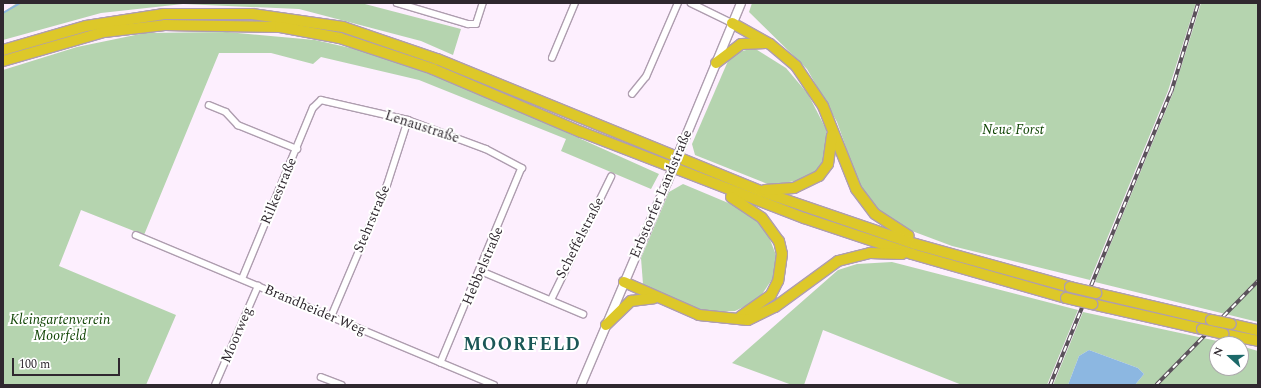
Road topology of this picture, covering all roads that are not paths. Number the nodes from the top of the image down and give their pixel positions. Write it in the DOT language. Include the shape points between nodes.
graph roads {
  1 [pos="397,3"];
  2 [pos="483,3"];
  3 [pos="575,3"];
  4 [pos="678,3"];
  5 [pos="691,3"];
  6 [pos="741,3"];
  7 [pos="407,4"];
  8 [pos="732,23"];
  9 [pos="770,44"];
  10 [pos="3,50"];
  11 [pos="552,58"];
  12 [pos="3,62"];
  13 [pos="716,63"];
  14 [pos="632,94"];
  15 [pos="317,103"];
  16 [pos="209,105"];
  17 [pos="408,120"];
  18 [pos="832,125"];
  19 [pos="297,149"];
  20 [pos="522,168"];
  21 [pos="611,177"];
  22 [pos="713,185"];
  23 [pos="760,190"];
  24 [pos="136,234"];
  25 [pos="912,254"];
  26 [pos="950,254"];
  27 [pos="480,271"];
  28 [pos="242,279"];
  29 [pos="624,282"];
  30 [pos="258,286"];
  31 [pos="658,298"];
  32 [pos="551,300"];
  33 [pos="583,314"];
  34 [pos="331,317"];
  35 [pos="735,319"];
  36 [pos="606,325"];
  37 [pos="1258,330"];
  38 [pos="1258,341"];
  39 [pos="441,363"];
  40 [pos="321,377"];
  41 [pos="216,385"];
  42 [pos="342,385"];
  43 [pos="494,385"];
  44 [pos="580,385"];
  1 -- 7 [label="street"];
  2 -- 7 [label="street" via="476,24"];
  3 -- 11 [label="street"];
  4 -- 14 [label="street" via="646,77"];
  5 -- 8 [label="street"];
  6 -- 8 [label="street, Erbstorfer Landstraße"];
  8 -- 9 [label="highway"];
  8 -- 13 [label="street, Erbstorfer Landstraße"];
  9 -- 13 [label="highway" via="741,44"];
  9 -- 18 [label="highway" via="806,79"];
  10 -- 23 [label="highway" via="86,26 164,14 252,14 312,21 369,35 431,57"];
  12 -- 22 [label="highway" via="88,36 143,27 222,24 310,32 372,47 433,69"];
  13 -- 29 [label="street, Erbstorfer Landstraße, bridge"];
  15 -- 17 [label="street, Lenaustraße" via="328,100"];
  15 -- 19 [label="street, Rilkestraße"];
  16 -- 19 [label="street" via="226,112 238,124"];
  17 -- 20 [label="street, Lenaustraße" via="486,149"];
  17 -- 34 [label="street, Stehrstraße" via="387,185"];
  18 -- 23 [label="highway" via="832,149 819,176 794,188"];
  18 -- 26 [label="highway" via="856,189 875,214 902,233"];
  19 -- 28 [label="street, Rilkestraße"];
  20 -- 27 [label="street, Hebbelstraße"];
  21 -- 32 [label="street, Scheffelstraße"];
  22 -- 25 [label="highway"];
  22 -- 35 [label="highway" via="762,218 775,235 782,254 780,275 771,295"];
  23 -- 26 [label="highway"];
  24 -- 28 [label="street, Brandheider Weg"];
  25 -- 35 [label="highway" via="870,254 838,261 761,315"];
  25 -- 38 [label="highway, bridge" via="1066,298"];
  26 -- 37 [label="highway, bridge" via="1070,287"];
  27 -- 32 [label="street"];
  27 -- 39 [label="street, Hebbelstraße"];
  28 -- 30 [label="street, Brandheider Weg"];
  29 -- 31 [label="highway"];
  29 -- 36 [label="street, Erbstorfer Landstraße"];
  30 -- 34 [label="street, Brandheider Weg"];
  30 -- 41 [label="street, Moorweg"];
  31 -- 35 [label="highway" via="711,318"];
  31 -- 36 [label="highway" via="631,301"];
  32 -- 33 [label="street"];
  34 -- 39 [label="street, Brandheider Weg"];
  36 -- 44 [label="street, Erbstorfer Landstraße"];
  39 -- 43 [label="street, Brandheider Weg"];
  40 -- 42 [label="street"];
}
